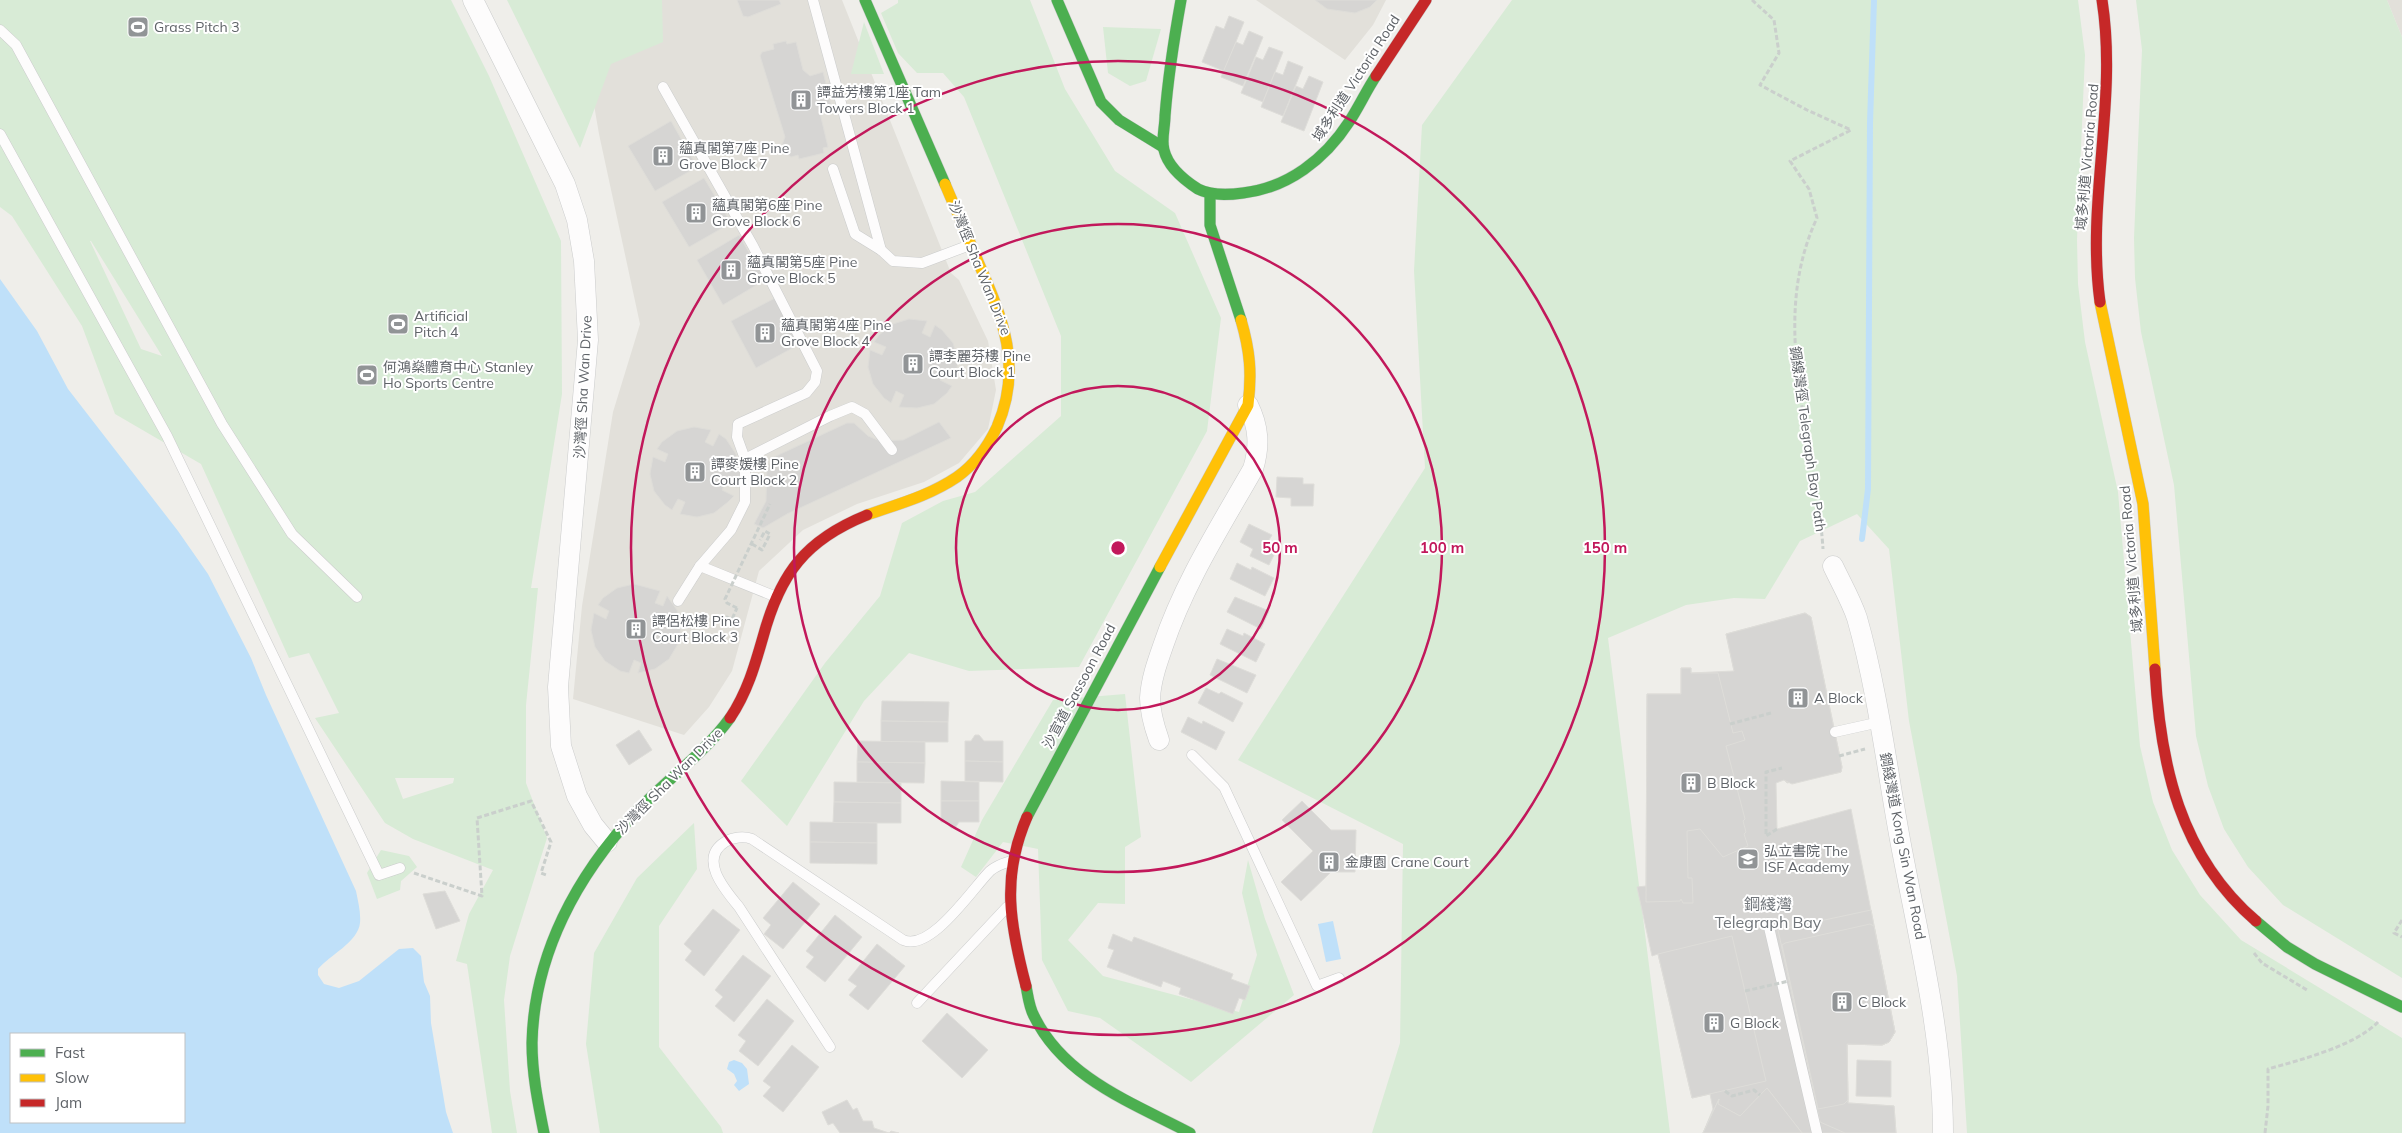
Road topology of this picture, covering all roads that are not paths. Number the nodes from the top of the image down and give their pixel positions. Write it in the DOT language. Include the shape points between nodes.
graph roads {
  1 [pos="473,0"];
  2 [pos="813,0"];
  3 [pos="865,0"];
  4 [pos="1057,0"];
  5 [pos="1181,0"];
  6 [pos="1426,0"];
  7 [pos="2102,0"];
  8 [pos="0,30"];
  9 [pos="663,87"];
  10 [pos="0,134"];
  11 [pos="1163,147"];
  12 [pos="833,170"];
  13 [pos="1210,194"];
  14 [pos="971,244"];
  15 [pos="881,250"];
  16 [pos="1248,406"];
  17 [pos="892,450"];
  18 [pos="745,459"];
  19 [pos="1828,558"];
  20 [pos="700,566"];
  21 [pos="357,597"];
  22 [pos="775,597"];
  23 [pos="678,601"];
  24 [pos="1880,722"];
  25 [pos="1834,732"];
  26 [pos="1159,740"];
  27 [pos="1192,755"];
  28 [pos="607,842"];
  29 [pos="1012,860"];
  30 [pos="400,868"];
  31 [pos="1010,904"];
  32 [pos="1768,923"];
  33 [pos="1339,978"];
  34 [pos="917,1003"];
  35 [pos="2402,1007"];
  36 [pos="830,1048"];
  37 [pos="544,1133"];
  38 [pos="1190,1133"];
  39 [pos="1817,1133"];
  40 [pos="1942,1133"];
  1 -- 28 [label="street, 沙灣徑 Sha Wan Drive" via="565,184 584,261 588,323 586,369 558,687 561,746 577,796 593,826"];
  2 -- 15 [label="lane"];
  3 -- 14 [label="street, 沙灣徑 Sha Wan Drive"];
  4 -- 11 [label="street" via="1101,102 1119,120"];
  5 -- 11 [label="street" via="1169,67"];
  6 -- 13 [label="street, 域多利道 Victoria Road" via="1327,153 1277,185 1247,193"];
  7 -- 35 [label="street, 域多利道 Victoria Road" via="2109,59 2096,214 2096,277 2101,314 2132,441 2143,506 2151,583 2156,716 2170,785 2184,824 2201,856 2222,888 2250,918 2304,958"];
  8 -- 21 [label="lane" via="16,45 222,424 292,534"];
  9 -- 18 [label="lane" via="753,246 817,371 815,382 806,392 738,424 737,438"];
  10 -- 30 [label="lane" via="167,436 379,875"];
  11 -- 13 [label="street" via="1177,172"];
  12 -- 15 [label="lane" via="855,234"];
  13 -- 16 [label="street, 沙宣道 Sassoon Road" via="1210,226 1250,350"];
  14 -- 15 [label="lane" via="922,263 893,261"];
  14 -- 22 [label="street, 沙灣徑 Sha Wan Drive" via="1009,338 1011,377 1008,398 994,435 968,466 938,489 832,530 802,555"];
  16 -- 26 [label="street" via="1257,430 1257,456 1253,469 1191,579 1155,670 1150,698"];
  16 -- 29 [label="street, 沙宣道 Sassoon Road" via="1032,805"];
  17 -- 18 [label="lane" via="865,414 852,407"];
  18 -- 20 [label="lane" via="745,502 731,530"];
  19 -- 24 [label="street, 鋼綫灣道 Kong Sin Wan Road" via="1856,617"];
  20 -- 22 [label="lane"];
  20 -- 23 [label="lane"];
  22 -- 28 [label="street, 沙灣徑 Sha Wan Drive" via="750,683 734,714 704,749"];
  24 -- 25 [label="lane"];
  24 -- 40 [label="street, 鋼綫灣道 Kong Sin Wan Road" via="1926,967 1939,1061"];
  27 -- 33 [label="lane" via="1224,787 1317,986"];
  28 -- 37 [label="street" via="566,904 543,970 534,1017 534,1075"];
  29 -- 31 [label="street, 沙宣道 Sassoon Road"];
  29 -- 36 [label="lane" via="992,870 937,930 912,942 903,940 752,839 735,838 721,845 713,864 724,889"];
  31 -- 34 [label="lane"];
  31 -- 38 [label="street, 沙宣道 Sassoon Road" via="1019,960 1033,1015 1054,1047 1086,1078"];
  32 -- 39 [label="lane"];
}
